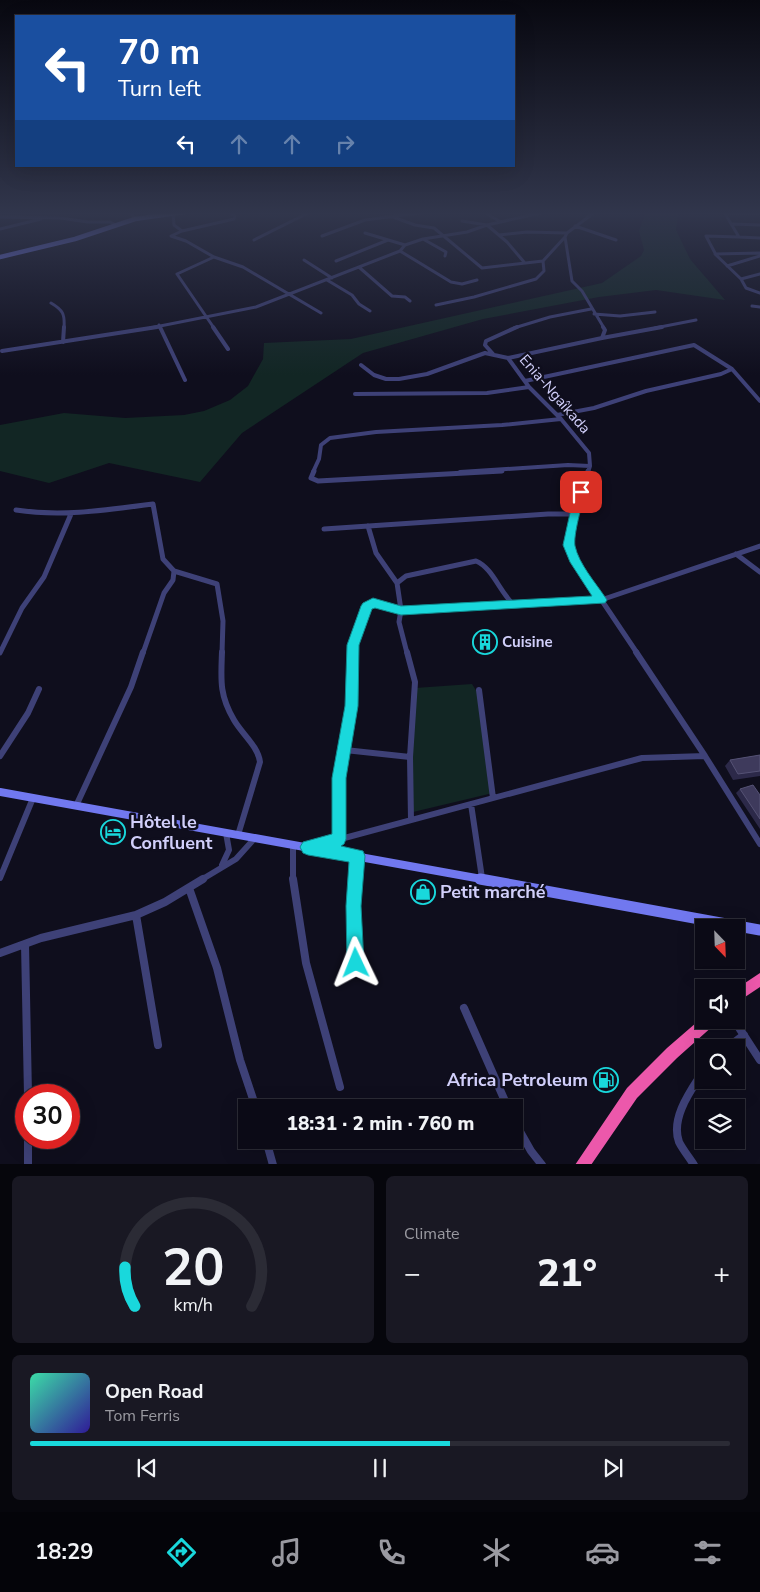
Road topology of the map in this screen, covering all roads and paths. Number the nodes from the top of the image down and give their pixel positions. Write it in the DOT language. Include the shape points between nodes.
graph roads {
  1 [pos="194,266"];
  2 [pos="239,266"];
  3 [pos="314,266"];
  4 [pos="364,266"];
  5 [pos="425,266"];
  6 [pos="480,266"];
  7 [pos="494,266"];
  8 [pos="544,266"];
  9 [pos="568,266"];
  10 [pos="727,266"];
  11 [pos="360,268"];
  12 [pos="760,274"];
  13 [pos="332,278"];
  14 [pos="741,279"];
  15 [pos="327,280"];
  16 [pos="477,280"];
  17 [pos="290,293"];
  18 [pos="760,293"];
  19 [pos="410,300"];
  20 [pos="51,303"];
  21 [pos="436,305"];
  22 [pos="752,306"];
  23 [pos="760,307"];
  24 [pos="370,311"];
  25 [pos="592,312"];
  26 [pos="655,312"];
  27 [pos="321,313"];
  28 [pos="206,316"];
  29 [pos="696,320"];
  30 [pos="159,325"];
  31 [pos="602,338"];
  32 [pos="63,342"];
  33 [pos="228,349"];
  34 [pos="2,351"];
  35 [pos="494,355"];
  36 [pos="508,358"];
  37 [pos="361,365"];
  38 [pos="732,369"];
  39 [pos="185,380"];
  40 [pos="525,381"];
  41 [pos="529,387"];
  42 [pos="355,394"];
  43 [pos="760,401"];
  44 [pos="556,415"];
  45 [pos="562,419"];
  46 [pos="590,466"];
  47 [pos="16,510"];
  48 [pos="72,514"];
  49 [pos="575,514"];
  50 [pos="368,526"];
  51 [pos="324,529"];
  52 [pos="760,546"];
  53 [pos="736,554"];
  54 [pos="174,571"];
  55 [pos="760,572"];
  56 [pos="397,583"];
  57 [pos="601,600"];
  58 [pos="514,605"];
  59 [pos="401,610"];
  60 [pos="0,652"];
  61 [pos="39,689"];
  62 [pos="479,690"];
  63 [pos="345,750"];
  64 [pos="0,756"];
  65 [pos="705,756"];
  66 [pos="410,757"];
  67 [pos="0,792"];
  68 [pos="33,798"];
  69 [pos="493,798"];
  70 [pos="471,804"];
  71 [pos="76,806"];
  72 [pos="411,820"];
  73 [pos="226,833"];
  74 [pos="238,835"];
  75 [pos="254,838"];
  76 [pos="339,839"];
  77 [pos="760,844"];
  78 [pos="294,845"];
  79 [pos="308,847"];
  80 [pos="357,856"];
  81 [pos="220,867"];
  82 [pos="0,878"];
  83 [pos="482,879"];
  84 [pos="189,888"];
  85 [pos="136,915"];
  86 [pos="760,930"];
  87 [pos="25,944"];
  88 [pos="0,953"];
  89 [pos="356,963"];
  90 [pos="760,979"];
  91 [pos="745,990"];
  92 [pos="464,1008"];
  93 [pos="699,1029"];
  94 [pos="740,1029"];
  95 [pos="744,1035"];
  96 [pos="739,1039"];
  97 [pos="158,1045"];
  98 [pos="760,1060"];
  99 [pos="28,1084"];
  100 [pos="340,1087"];
  101 [pos="695,1087"];
  102 [pos="253,1099"];
  103 [pos="504,1099"];
  104 [pos="523,1137"];
  105 [pos="28,1149"];
  106 [pos="268,1149"];
  107 [pos="28,1164"];
  108 [pos="272,1164"];
  109 [pos="542,1164"];
  110 [pos="582,1164"];
  111 [pos="694,1164"];
  1 -- 28 [label="street" via="177,274"];
  2 -- 17 [label="street"];
  3 -- 13 [label="street"];
  4 -- 11 [label="street"];
  5 -- 16 [label="street" via="451,282 462,284"];
  6 -- 7 [label="street"];
  8 -- 21 [label="street" via="544,271 536,279"];
  9 -- 25 [label="street" via="572,281 582,291"];
  10 -- 14 [label="street"];
  11 -- 13 [label="street"];
  11 -- 19 [label="street" via="392,296"];
  12 -- 14 [label="street"];
  13 -- 15 [label="street"];
  14 -- 18 [label="street" via="749,290"];
  15 -- 17 [label="street"];
  15 -- 24 [label="street"];
  17 -- 27 [label="street"];
  17 -- 28 [label="street" via="256,306"];
  20 -- 32 [label="street" via="65,315"];
  22 -- 23 [label="street"];
  25 -- 26 [label="street" via="620,316"];
  25 -- 31 [label="street" via="605,330"];
  25 -- 35 [label="street" via="573,312 508,329 486,341"];
  28 -- 30 [label="street"];
  28 -- 33 [label="street"];
  29 -- 31 [label="street, Enia-Ngaîkada"];
  30 -- 32 [label="street"];
  30 -- 39 [label="street"];
  31 -- 36 [label="street, Enia-Ngaîkada"];
  32 -- 34 [label="street"];
  35 -- 36 [label="street"];
  35 -- 37 [label="street" via="477,354 444,368 402,378 384,378"];
  36 -- 40 [label="street, Enia-Ngaîkada"];
  38 -- 40 [label="street" via="698,346 689,345"];
  38 -- 43 [label="street"];
  38 -- 44 [label="street" via="594,408"];
  40 -- 41 [label="street, Enia-Ngaîkada"];
  41 -- 42 [label="street" via="487,393"];
  41 -- 44 [label="street, Enia-Ngaîkada"];
  44 -- 45 [label="street, Enia-Ngaîkada"];
  45 -- 46 [label="street, Enia-Ngaîkada" via="589,453"];
  45 -- 46 [label="street" via="526,425 402,430 330,438 320,445 319,459 311,478 504,471 570,464"];
  46 -- 49 [label="street"];
  47 -- 48 [label="street"];
  48 -- 54 [label="street" via="154,504 162,559"];
  48 -- 60 [label="street" via="44,577 22,608"];
  49 -- 50 [label="street"];
  49 -- 57 [label="street" via="569,545 574,559"];
  50 -- 51 [label="street"];
  50 -- 56 [label="street" via="376,553"];
  52 -- 53 [label="street"];
  53 -- 55 [label="street"];
  53 -- 57 [label="street"];
  54 -- 71 [label="street" via="175,576 164,592 132,686"];
  54 -- 74 [label="street" via="212,581 219,588 223,621 221,691 233,719 259,754 260,762"];
  56 -- 58 [label="street" via="406,576 476,561 484,564"];
  56 -- 59 [label="street"];
  57 -- 58 [label="street"];
  57 -- 65 [label="street"];
  58 -- 59 [label="street"];
  59 -- 63 [label="street" via="370,603 354,637 352,706"];
  59 -- 66 [label="street" via="399,622 415,682"];
  61 -- 64 [label="street"];
  62 -- 69 [label="street"];
  63 -- 66 [label="street"];
  63 -- 76 [label="street" via="339,778"];
  65 -- 69 [label="street" via="642,758"];
  65 -- 77 [label="street"];
  66 -- 72 [label="street"];
  67 -- 68 [label="street"];
  68 -- 71 [label="street"];
  68 -- 82 [label="street"];
  69 -- 70 [label="street"];
  70 -- 72 [label="street"];
  70 -- 83 [label="street"];
  71 -- 73 [label="street"];
  72 -- 76 [label="street"];
  73 -- 74 [label="street"];
  73 -- 81 [label="street" via="230,850"];
  74 -- 75 [label="street"];
  75 -- 78 [label="street"];
  75 -- 81 [label="street" via="236,859"];
  76 -- 79 [label="street"];
  78 -- 79 [label="street"];
  78 -- 100 [label="street" via="293,885 302,941"];
  79 -- 80 [label="street"];
  80 -- 83 [label="street"];
  80 -- 89 [label="street" via="354,906"];
  81 -- 84 [label="street"];
  83 -- 86 [label="street"];
  84 -- 85 [label="street"];
  84 -- 102 [label="street" via="217,968"];
  85 -- 87 [label="street"];
  85 -- 97 [label="street"];
  87 -- 88 [label="street"];
  87 -- 99 [label="street"];
  90 -- 91 [label="highway"];
  92 -- 103 [label="street"];
  93 -- 110 [label="highway" via="632,1093"];
  94 -- 95 [label="street"];
  95 -- 96 [label="street"];
  95 -- 98 [label="street"];
  101 -- 111 [label="street" via="681,1114 677,1130 678,1140"];
  104 -- 109 [label="street"];
  105 -- 107 [label="street"];
  106 -- 108 [label="street"];
}
